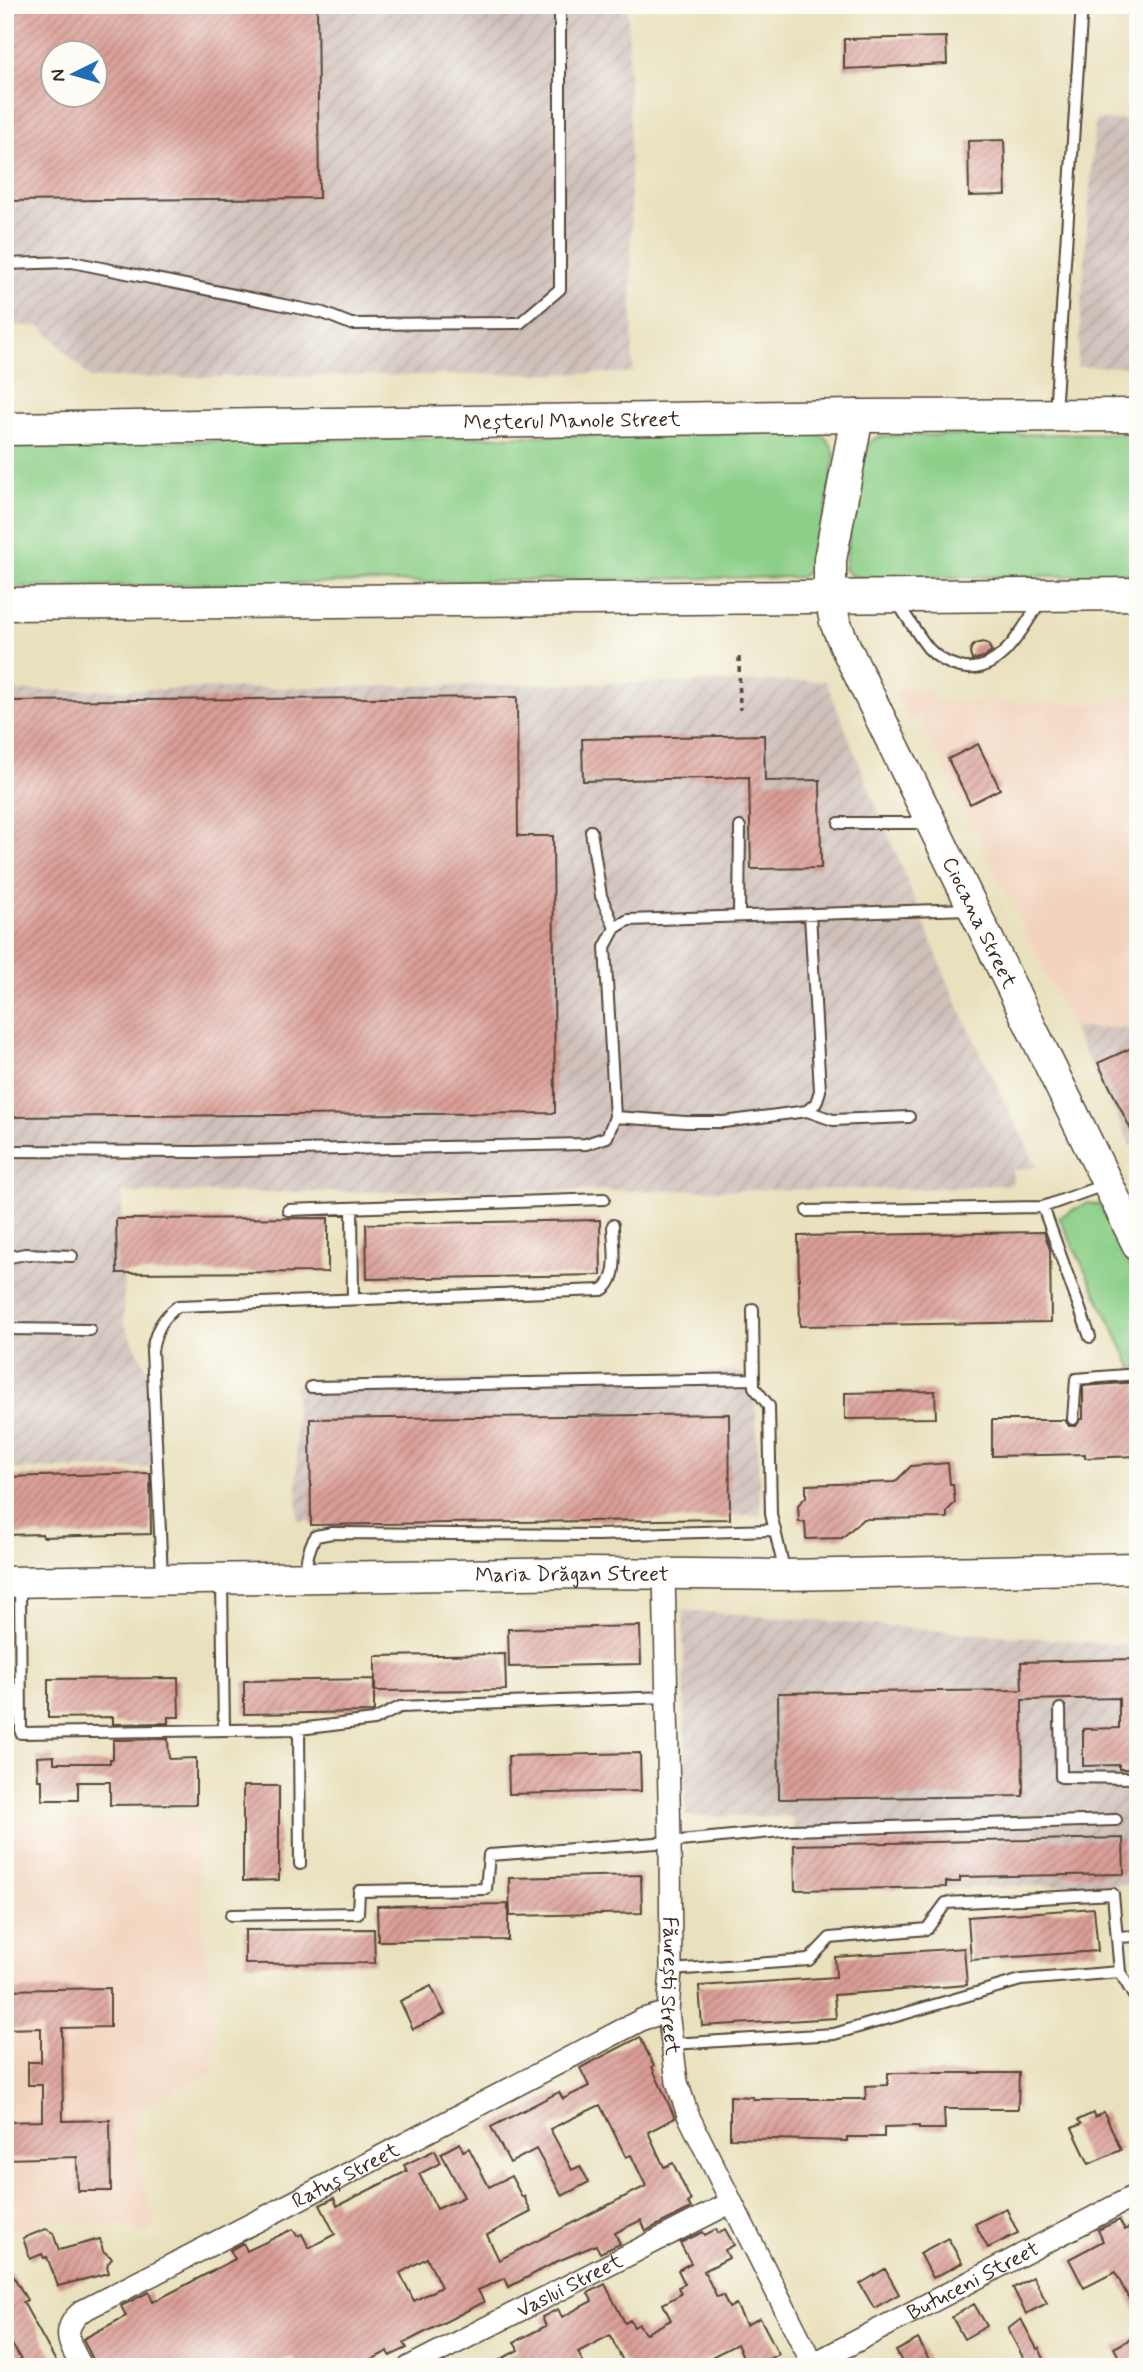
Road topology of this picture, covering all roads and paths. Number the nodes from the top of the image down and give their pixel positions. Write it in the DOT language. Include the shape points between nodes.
graph roads {
  1 [pos="559,5"];
  2 [pos="1082,5"];
  3 [pos="5,264"];
  4 [pos="1055,415"];
  5 [pos="1138,415"];
  6 [pos="857,416"];
  7 [pos="5,429"];
  8 [pos="1138,594"];
  9 [pos="1045,595"];
  10 [pos="830,597"];
  11 [pos="894,597"];
  12 [pos="5,604"];
  13 [pos="739,657"];
  14 [pos="740,710"];
  15 [pos="839,823"];
  16 [pos="931,823"];
  17 [pos="740,827"];
  18 [pos="592,831"];
  19 [pos="972,909"];
  20 [pos="810,914"];
  21 [pos="739,916"];
  22 [pos="615,928"];
  23 [pos="807,1111"];
  24 [pos="615,1117"];
  25 [pos="909,1117"];
  26 [pos="5,1151"];
  27 [pos="1107,1184"];
  28 [pos="604,1199"];
  29 [pos="1043,1207"];
  30 [pos="352,1208"];
  31 [pos="288,1210"];
  32 [pos="807,1211"];
  33 [pos="613,1225"];
  34 [pos="1138,1246"];
  35 [pos="72,1256"];
  36 [pos="5,1258"];
  37 [pos="353,1298"];
  38 [pos="753,1309"];
  39 [pos="5,1329"];
  40 [pos="90,1330"];
  41 [pos="1090,1337"];
  42 [pos="1138,1374"];
  43 [pos="754,1379"];
  44 [pos="311,1387"];
  45 [pos="1073,1419"];
  46 [pos="775,1530"];
  47 [pos="1138,1568"];
  48 [pos="664,1573"];
  49 [pos="785,1575"];
  50 [pos="305,1578"];
  51 [pos="222,1579"];
  52 [pos="162,1580"];
  53 [pos="13,1582"];
  54 [pos="666,1697"];
  55 [pos="1060,1709"];
  56 [pos="299,1729"];
  57 [pos="224,1730"];
  58 [pos="1138,1778"];
  59 [pos="1116,1820"];
  60 [pos="670,1842"];
  61 [pos="300,1864"];
  62 [pos="231,1915"];
  63 [pos="1138,1936"];
  64 [pos="1117,1937"];
  65 [pos="671,1970"];
  66 [pos="1120,1972"];
  67 [pos="1138,2003"];
  68 [pos="668,2012"];
  69 [pos="671,2044"];
  70 [pos="1138,2194"];
  71 [pos="730,2203"];
  72 [pos="811,2366"];
  73 [pos="82,2367"];
  74 [pos="410,2367"];
  1 -- 3 [label="lane" via="559,289 520,323 351,324 323,313 72,262"];
  2 -- 4 [label="lane"];
  4 -- 5 [label="main road, Meșterul Manole Street"];
  4 -- 6 [label="main road, Meșterul Manole Street"];
  6 -- 7 [label="main road, Meșterul Manole Street"];
  6 -- 10 [label="main road" via="830,560"];
  8 -- 9 [label="main road"];
  9 -- 11 [label="main road"];
  9 -- 11 [label="lane" via="1008,649 991,664 967,669 947,664 929,649"];
  10 -- 11 [label="main road"];
  10 -- 12 [label="main road"];
  10 -- 16 [label="main road, Ciocana Street" via="846,648"];
  13 -- 14 [label="path"];
  15 -- 16 [label="lane"];
  16 -- 19 [label="main road, Ciocana Street"];
  17 -- 21 [label="lane"];
  18 -- 22 [label="lane" via="601,896"];
  19 -- 20 [label="lane"];
  19 -- 27 [label="main road, Ciocana Street"];
  20 -- 21 [label="lane"];
  20 -- 23 [label="lane" via="820,1091"];
  21 -- 22 [label="lane" via="628,920"];
  22 -- 24 [label="lane" via="605,947"];
  23 -- 24 [label="lane" via="724,1122"];
  23 -- 25 [label="lane" via="832,1120"];
  24 -- 26 [label="lane" via="607,1137 586,1144"];
  27 -- 29 [label="lane"];
  27 -- 34 [label="main road, Ciocana Street"];
  28 -- 30 [label="lane"];
  29 -- 32 [label="lane"];
  29 -- 41 [label="lane"];
  30 -- 31 [label="lane"];
  30 -- 37 [label="lane"];
  33 -- 37 [label="lane" via="614,1278 602,1290"];
  35 -- 36 [label="lane"];
  37 -- 52 [label="lane" via="178,1306 165,1316 152,1350"];
  38 -- 43 [label="lane"];
  39 -- 40 [label="lane"];
  42 -- 45 [label="lane" via="1076,1379"];
  43 -- 44 [label="lane"];
  43 -- 46 [label="lane" via="754,1387 769,1406"];
  46 -- 49 [label="lane"];
  46 -- 50 [label="lane" via="597,1535 332,1533 316,1536"];
  47 -- 49 [label="main road, Maria Drăgan Street"];
  48 -- 49 [label="main road, Maria Drăgan Street"];
  48 -- 50 [label="main road, Maria Drăgan Street"];
  48 -- 54 [label="street, Făurești Street"];
  50 -- 51 [label="main road, Maria Drăgan Street"];
  51 -- 52 [label="main road, Maria Drăgan Street"];
  51 -- 57 [label="lane"];
  52 -- 53 [label="main road, Maria Drăgan Street"];
  53 -- 57 [label="lane" via="21,1733"];
  54 -- 56 [label="lane" via="400,1707 374,1720"];
  54 -- 60 [label="street, Făurești Street"];
  55 -- 58 [label="lane" via="1062,1777"];
  56 -- 57 [label="lane"];
  56 -- 61 [label="lane"];
  59 -- 60 [label="lane" via="792,1830"];
  60 -- 62 [label="lane" via="489,1855 486,1889 359,1891 358,1913"];
  60 -- 65 [label="street, Făurești Street"];
  63 -- 64 [label="lane"];
  64 -- 65 [label="lane" via="1113,1894 946,1903 927,1929 830,1938 809,1960"];
  64 -- 66 [label="lane"];
  65 -- 68 [label="street, Făurești Street"];
  66 -- 67 [label="lane"];
  66 -- 69 [label="lane" via="1021,1980 834,2034"];
  68 -- 69 [label="street, Făurești Street"];
  68 -- 73 [label="street, Ratuș Street" via="643,2019 82,2311 68,2334"];
  69 -- 71 [label="street, Făurești Street" via="688,2115"];
  70 -- 72 [label="street, Butuceni Street"];
  71 -- 72 [label="street, Făurești Street"];
  71 -- 74 [label="street, Vaslui Street"];
}
